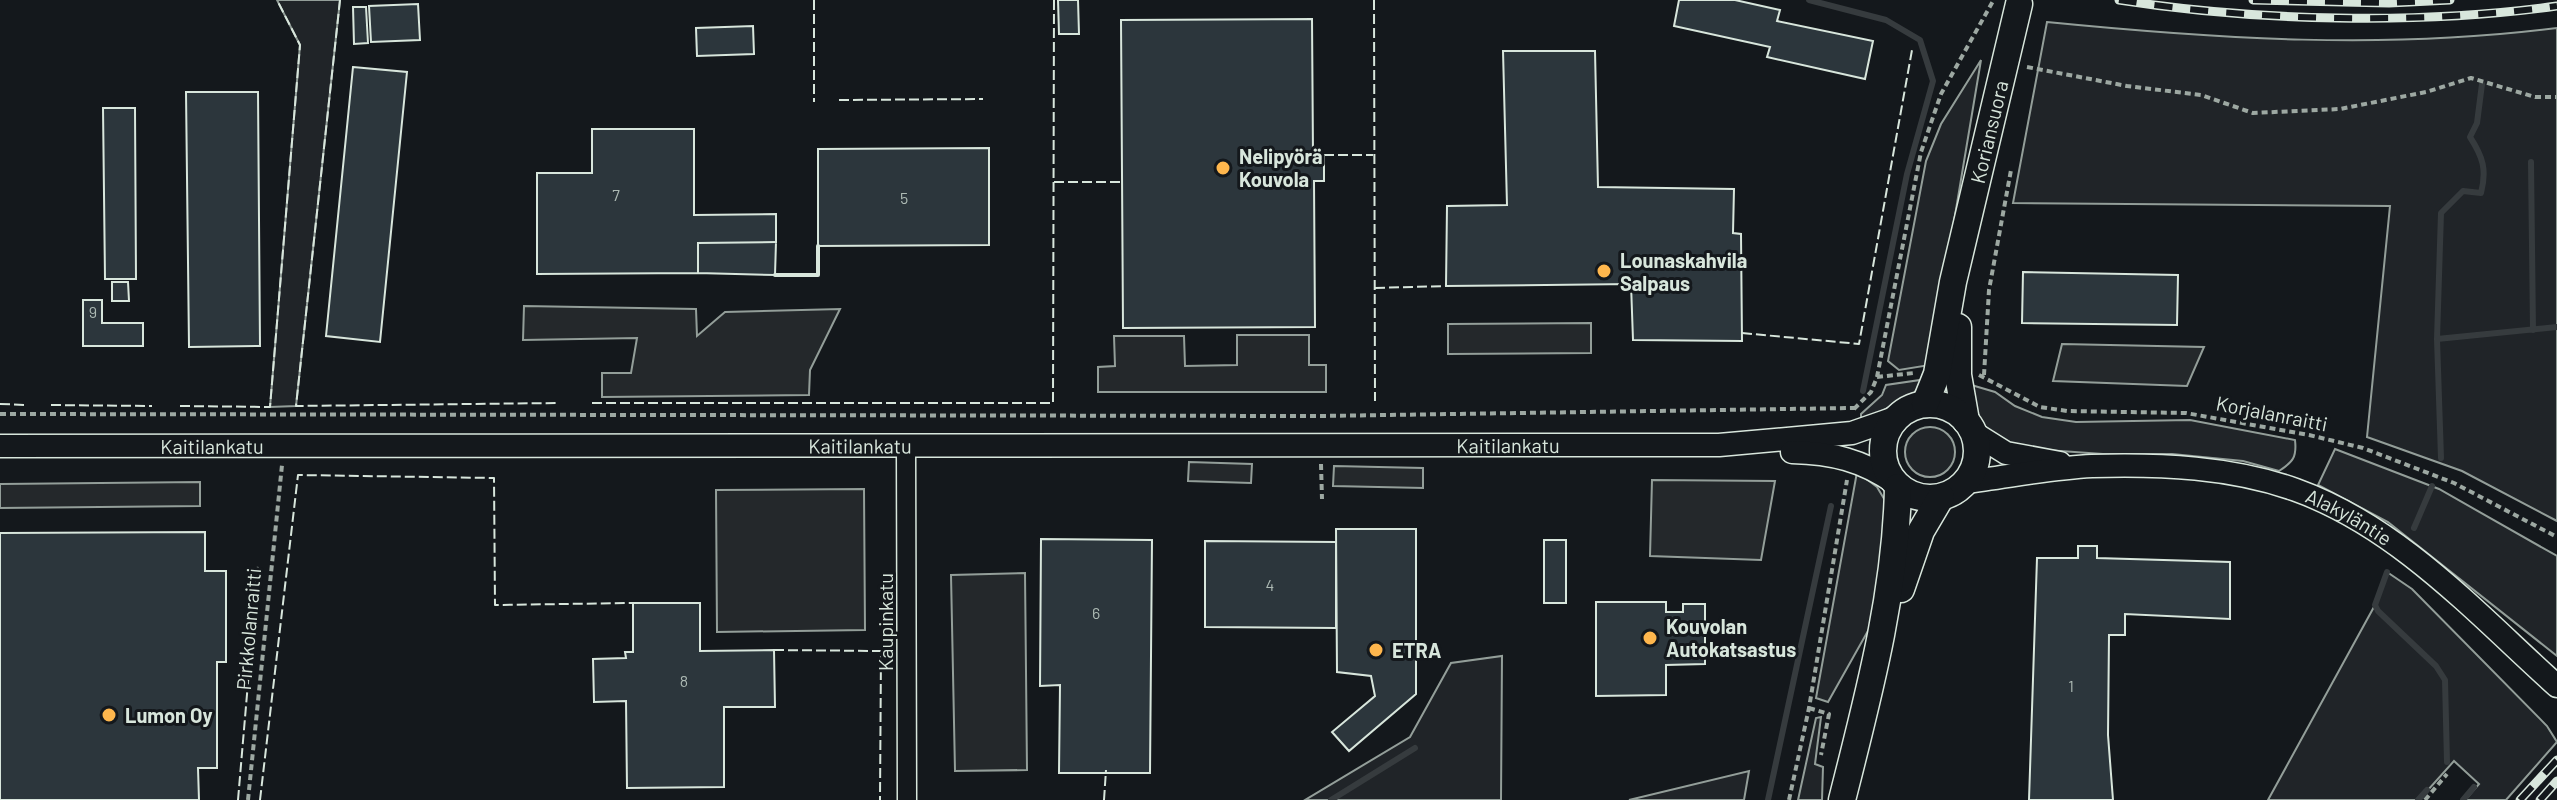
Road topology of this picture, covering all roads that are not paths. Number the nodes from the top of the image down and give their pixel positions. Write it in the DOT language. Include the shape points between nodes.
graph roads {
  1 [pos="2019,4"];
  2 [pos="1961,260"];
  3 [pos="1925,404"];
  4 [pos="1895,418"];
  5 [pos="1970,427"];
  6 [pos="906,444"];
  7 [pos="1719,445"];
  8 [pos="0,446"];
  9 [pos="2089,466"];
  10 [pos="1965,482"];
  11 [pos="1896,485"];
  12 [pos="1941,497"];
  13 [pos="1881,645"];
  14 [pos="2557,686"];
  15 [pos="907,800"];
  16 [pos="1842,800"];
  1 -- 2 [label="main road, Koriansuora"];
  2 -- 3 [label="main road, Koriansuora" via="1937,374"];
  2 -- 5 [label="main road, Koriansuora" via="1958,375"];
  3 -- 4 [label="main road"];
  3 -- 5 [label="main road" via="1940,404"];
  4 -- 7 [label="street, Kaitilankatu" via="1838,435"];
  4 -- 11 [label="main road" via="1882,443 1882,458"];
  5 -- 9 [label="street, Alakyläntie" via="2006,453"];
  5 -- 10 [label="main road" via="1977,459"];
  6 -- 7 [label="street, Kaitilankatu"];
  6 -- 8 [label="street, Kaitilankatu"];
  6 -- 15 [label="street, Kaupinkatu"];
  7 -- 11 [label="street, Kaitilankatu" via="1850,458"];
  9 -- 10 [label="street, Alakyläntie"];
  9 -- 14 [label="street, Alakyläntie" via="2228,472 2321,500 2390,541"];
  10 -- 12 [label="main road"];
  11 -- 12 [label="main road" via="1926,499"];
  11 -- 13 [label="main road" via="1895,558"];
  12 -- 13 [label="main road" via="1921,531"];
  13 -- 16 [label="main road"];
}
